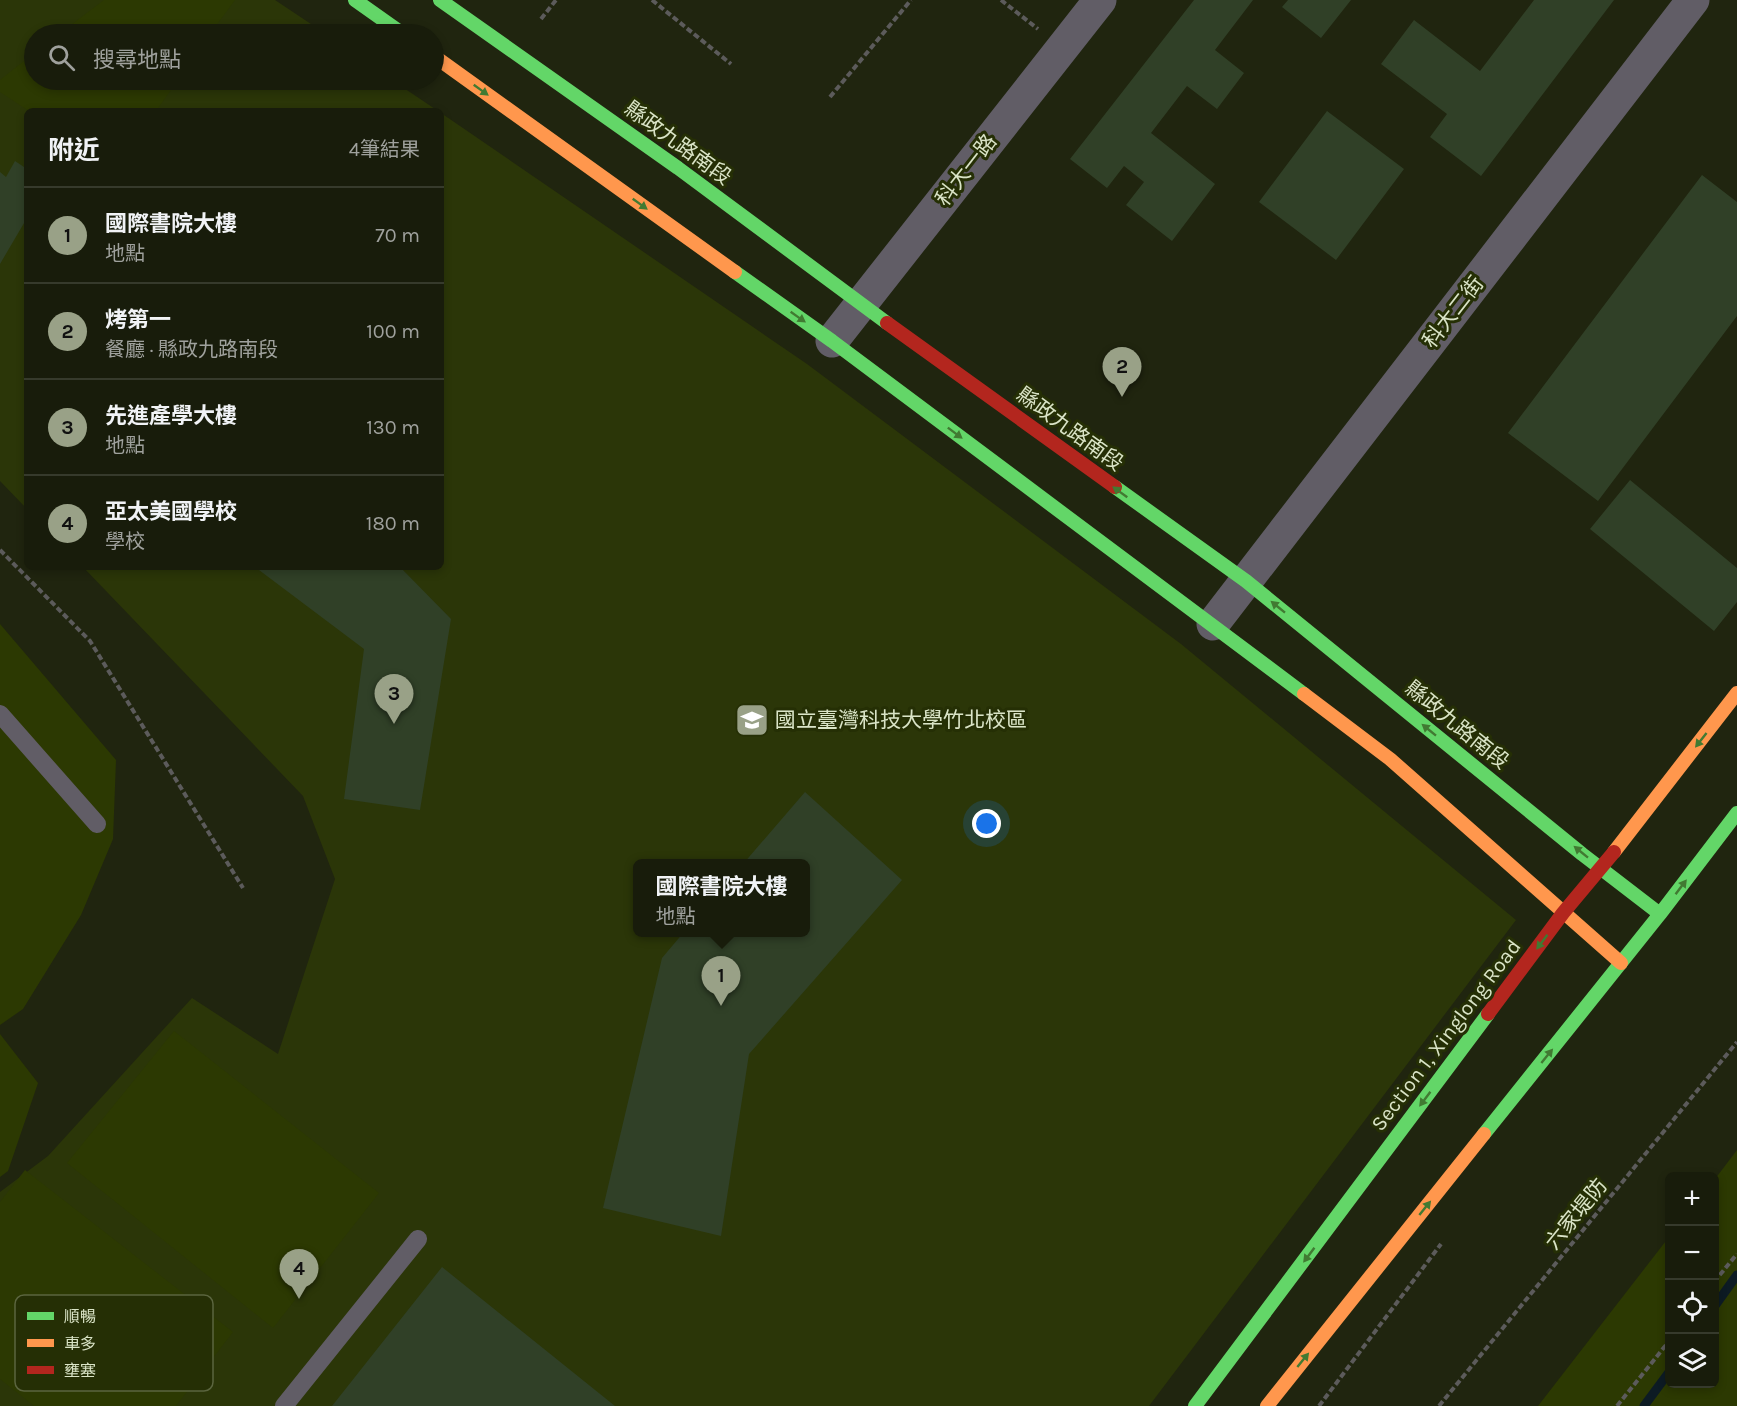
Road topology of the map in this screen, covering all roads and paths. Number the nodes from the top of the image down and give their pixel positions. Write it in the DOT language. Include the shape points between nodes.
graph roads {
  1 [pos="355,0"];
  2 [pos="440,0"];
  3 [pos="556,0"];
  4 [pos="652,0"];
  5 [pos="911,0"];
  6 [pos="1001,0"];
  7 [pos="1100,0"];
  8 [pos="1693,0"];
  9 [pos="541,20"];
  10 [pos="389,24"];
  11 [pos="1063,47"];
  12 [pos="444,63"];
  13 [pos="731,64"];
  14 [pos="830,97"];
  15 [pos="860,304"];
  16 [pos="832,341"];
  17 [pos="0,550"];
  18 [pos="1246,581"];
  19 [pos="1213,624"];
  20 [pos="1737,693"];
  21 [pos="0,714"];
  22 [pos="1737,813"];
  23 [pos="97,824"];
  24 [pos="1601,868"];
  25 [pos="243,888"];
  26 [pos="1563,913"];
  27 [pos="1660,914"];
  28 [pos="1621,963"];
  29 [pos="1737,1042"];
  30 [pos="418,1239"];
  31 [pos="1737,1254"];
  32 [pos="1716,1280"];
  33 [pos="1665,1346"];
  34 [pos="284,1406"];
  35 [pos="1195,1406"];
  36 [pos="1267,1406"];
  37 [pos="1439,1406"];
  38 [pos="1617,1406"];
  1 -- 10 [label="street"];
  2 -- 15 [label="street, 縣政九路南段" via="678,168"];
  3 -- 9 [label="path"];
  4 -- 13 [label="path"];
  5 -- 14 [label="path"];
  6 -- 11 [label="path"];
  7 -- 11 [label="street, 科大一路"];
  8 -- 18 [label="street, 科大二街"];
  11 -- 15 [label="street, 科大一路"];
  12 -- 16 [label="street, one-way"];
  15 -- 16 [label="street, 科大一路"];
  18 -- 15 [label="street, 縣政九路南段, one-way"];
  16 -- 19 [label="street, one-way"];
  17 -- 25 [label="path" via="90,641"];
  18 -- 19 [label="street, 科大二街"];
  24 -- 18 [label="street, 縣政九路南段, one-way"];
  19 -- 26 [label="street" via="1390,759"];
  20 -- 24 [label="street, Section 1, Xinglong Road, one-way"];
  21 -- 23 [label="lane"];
  27 -- 22 [label="street, one-way"];
  24 -- 26 [label="street, Section 1, Xinglong Road"];
  24 -- 27 [label="street, 縣政九路南段"];
  26 -- 28 [label="street"];
  26 -- 35 [label="street, Section 1, Xinglong Road, one-way"];
  27 -- 28 [label="street"];
  36 -- 28 [label="street, one-way"];
  29 -- 37 [label="path, 六家堤防"];
  30 -- 34 [label="lane"];
  31 -- 32 [label="path"];
  33 -- 38 [label="path"];
}
